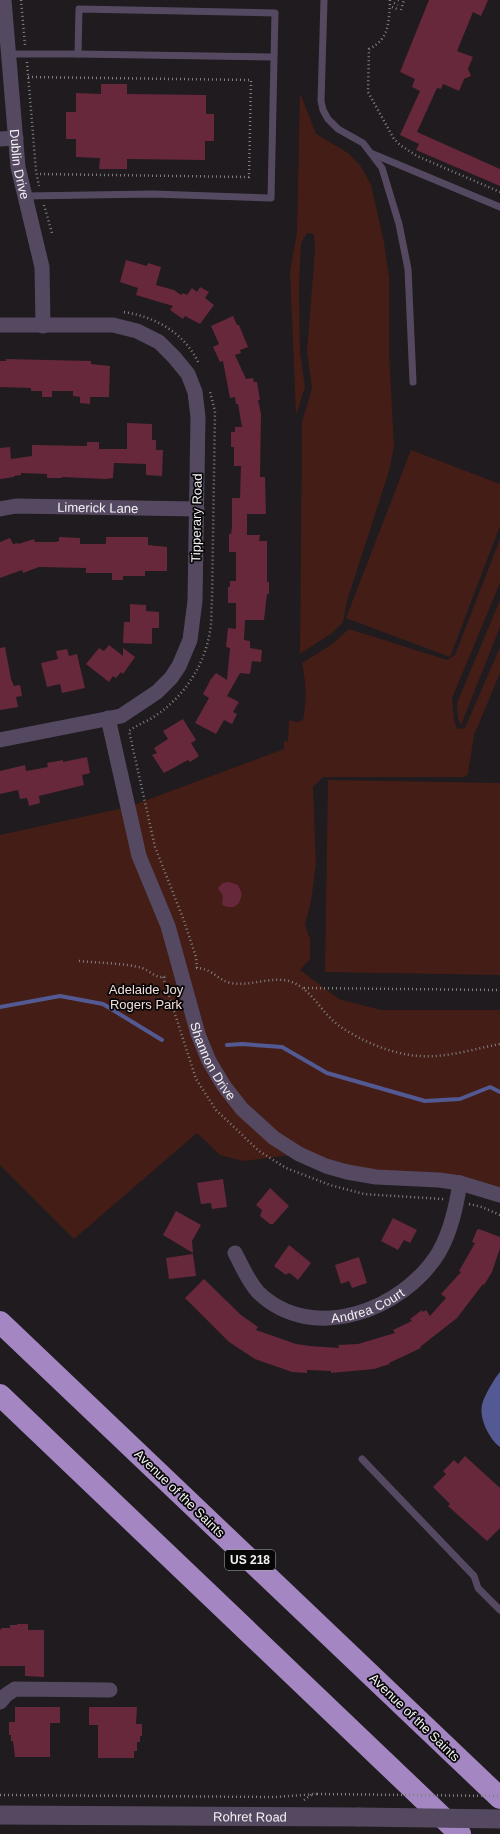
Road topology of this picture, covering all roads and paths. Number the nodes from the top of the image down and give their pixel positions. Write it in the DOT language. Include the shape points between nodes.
graph roads {
  1 [pos="4,0"];
  2 [pos="21,0"];
  3 [pos="324,0"];
  4 [pos="390,0"];
  5 [pos="404,0"];
  6 [pos="394,3"];
  7 [pos="398,5"];
  8 [pos="392,7"];
  9 [pos="397,9"];
  10 [pos="401,10"];
  11 [pos="10,54"];
  12 [pos="26,54"];
  13 [pos="78,54"];
  14 [pos="273,57"];
  15 [pos="28,77"];
  16 [pos="16,138"];
  17 [pos="0,139"];
  18 [pos="370,153"];
  19 [pos="37,174"];
  20 [pos="500,192"];
  21 [pos="41,195"];
  22 [pos="24,196"];
  23 [pos="500,207"];
  24 [pos="52,234"];
  25 [pos="0,325"];
  26 [pos="43,326"];
  27 [pos="413,382"];
  28 [pos="0,509"];
  29 [pos="196,509"];
  30 [pos="108,718"];
  31 [pos="129,731"];
  32 [pos="0,740"];
  33 [pos="79,961"];
  34 [pos="163,978"];
  35 [pos="304,988"];
  36 [pos="500,990"];
  37 [pos="500,1044"];
  38 [pos="460,1183"];
  39 [pos="500,1195"];
  40 [pos="235,1253"];
  41 [pos="0,1322"];
  42 [pos="0,1395"];
  43 [pos="362,1459"];
  44 [pos="499,1608"];
  45 [pos="110,1690"];
  46 [pos="0,1702"];
  47 [pos="0,1795"];
  48 [pos="500,1797"];
  49 [pos="0,1815"];
  50 [pos="500,1819"];
  51 [pos="460,1834"];
  1 -- 11 [label="street, Dublin Drive"];
  2 -- 12 [label="path"];
  3 -- 18 [label="lane" via="321,100 323,110 338,129 363,143"];
  4 -- 20 [label="path" via="387,31 379,43 369,50 368,92 394,139 407,151"];
  5 -- 10 [label="path"];
  6 -- 7 [label="path"];
  8 -- 9 [label="path"];
  11 -- 12 [label="lane"];
  11 -- 16 [label="street, Dublin Drive"];
  12 -- 13 [label="lane"];
  12 -- 15 [label="path"];
  13 -- 14 [label="lane"];
  13 -- 14 [label="lane" via="79,9 275,13"];
  14 -- 21 [label="lane" via="271,198 153,194"];
  15 -- 19 [label="path"];
  15 -- 19 [label="path" via="251,80 249,177"];
  16 -- 17 [label="street"];
  16 -- 22 [label="street, Dublin Drive"];
  18 -- 23 [label="lane"];
  18 -- 27 [label="lane" via="382,168 399,224 407,263"];
  19 -- 21 [label="path"];
  21 -- 22 [label="lane"];
  21 -- 24 [label="path"];
  22 -- 26 [label="street, Dublin Drive" via="42,267"];
  25 -- 26 [label="street, Tipperary Road"];
  26 -- 29 [label="street, Tipperary Road" via="113,326 131,329 159,342 174,356 188,374 198,417"];
  28 -- 29 [label="street, Limerick Lane" via="16,506"];
  29 -- 30 [label="street, Tipperary Road" via="195,601 193,628 186,653 171,678 157,692 121,716"];
  30 -- 32 [label="street, Tipperary Road"];
  30 -- 38 [label="street, Shannon Drive" via="139,856 168,926 198,1034 209,1061 224,1086 242,1109 274,1138 299,1154 326,1166 376,1177"];
  31 -- 35 [label="path" via="155,847 183,918 196,957 197,968 204,968 232,984 290,981"];
  33 -- 34 [label="path" via="143,968"];
  35 -- 36 [label="path"];
  35 -- 37 [label="path" via="337,1024 390,1051 420,1056 450,1054"];
  38 -- 39 [label="street, Shannon Drive"];
  38 -- 40 [label="street, Andrea Court" via="447,1236 425,1271 394,1298 360,1313 318,1318 285,1310 269,1301 252,1285"];
  41 -- 48 [label="highway, Avenue of the Saints / US 218"];
  42 -- 51 [label="highway"];
  43 -- 44 [label="lane" via="474,1576 478,1588"];
  45 -- 46 [label="street" via="15,1689"];
  47 -- 48 [label="path, bridge" via="275,1797 317,1794"];
  49 -- 50 [label="street, Rohret Road, bridge"];
}
